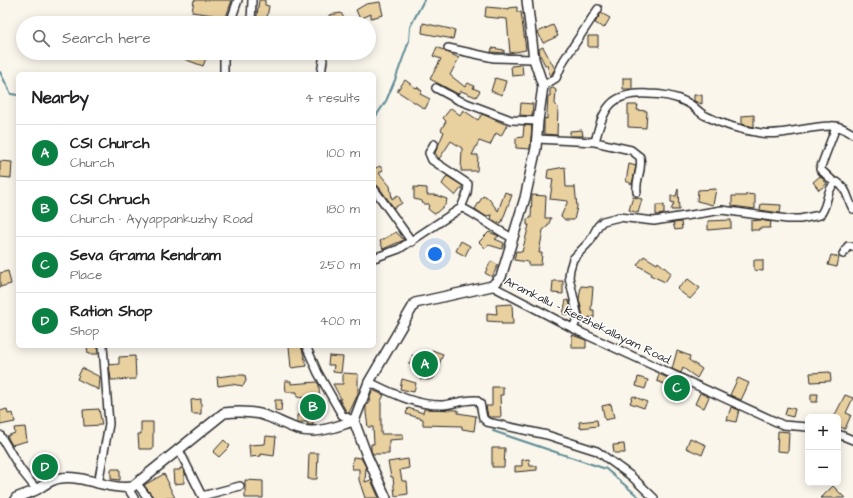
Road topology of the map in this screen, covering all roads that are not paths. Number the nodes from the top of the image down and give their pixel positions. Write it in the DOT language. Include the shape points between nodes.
graph roads {
  1 [pos="238,0"];
  2 [pos="252,0"];
  3 [pos="527,0"];
  4 [pos="598,9"];
  5 [pos="232,16"];
  6 [pos="251,16"];
  7 [pos="448,48"];
  8 [pos="224,60"];
  9 [pos="322,60"];
  10 [pos="534,60"];
  11 [pos="224,72"];
  12 [pos="321,72"];
  13 [pos="543,86"];
  14 [pos="436,88"];
  15 [pos="538,121"];
  16 [pos="836,127"];
  17 [pos="853,134"];
  18 [pos="537,139"];
  19 [pos="595,142"];
  20 [pos="434,144"];
  21 [pos="835,183"];
  22 [pos="376,192"];
  23 [pos="637,192"];
  24 [pos="461,208"];
  25 [pos="853,209"];
  26 [pos="513,238"];
  27 [pos="412,242"];
  28 [pos="853,247"];
  29 [pos="843,254"];
  30 [pos="376,257"];
  31 [pos="492,286"];
  32 [pos="573,328"];
  33 [pos="103,348"];
  34 [pos="307,348"];
  35 [pos="369,382"];
  36 [pos="354,421"];
  37 [pos="805,427"];
  38 [pos="0,435"];
  39 [pos="841,435"];
  40 [pos="853,440"];
  41 [pos="179,450"];
  42 [pos="98,484"];
  43 [pos="137,484"];
  44 [pos="240,486"];
  45 [pos="127,487"];
  46 [pos="37,490"];
  47 [pos="203,497"];
  48 [pos="16,498"];
  49 [pos="134,498"];
  50 [pos="148,498"];
  51 [pos="386,498"];
  52 [pos="654,498"];
  1 -- 5 [label="street"];
  2 -- 6 [label="street"];
  3 -- 10 [label="street"];
  4 -- 13 [label="street" via="564,60 556,78"];
  7 -- 10 [label="street" via="494,58"];
  8 -- 11 [label="street"];
  9 -- 12 [label="street"];
  10 -- 13 [label="street"];
  13 -- 15 [label="street"];
  14 -- 15 [label="street" via="458,100 511,120"];
  15 -- 18 [label="street"];
  16 -- 17 [label="street"];
  16 -- 19 [label="street" via="831,125 763,133 733,128 704,116 688,102 668,95 638,93 621,96 610,105 601,118"];
  16 -- 21 [label="street" via="820,169"];
  18 -- 19 [label="street"];
  18 -- 26 [label="street" via="525,198"];
  19 -- 23 [label="street" via="631,150 640,157 642,170 636,186"];
  20 -- 24 [label="street" via="430,153 432,160 468,184"];
  21 -- 25 [label="street" via="845,188"];
  21 -- 32 [label="street" via="820,215 800,219 722,210 654,221 620,217 603,221 590,242 573,259 570,269 569,277 578,317"];
  22 -- 27 [label="street"];
  24 -- 26 [label="street"];
  24 -- 27 [label="street"];
  26 -- 31 [label="street" via="501,277"];
  27 -- 30 [label="street" via="399,250"];
  28 -- 29 [label="street" via="845,248"];
  31 -- 32 [label="street, Aramkallu - Keezhekallayam Road."];
  31 -- 35 [label="street" via="415,303"];
  32 -- 37 [label="street, Aramkallu - Keezhekallayam Road." via="783,425"];
  33 -- 42 [label="street" via="110,424"];
  34 -- 36 [label="street" via="342,415"];
  35 -- 36 [label="street"];
  35 -- 52 [label="street" via="398,396 426,405 476,400 480,402 483,418 487,422 547,435 597,451 631,476"];
  36 -- 41 [label="street" via="324,431 311,432 294,429 268,416 242,411 224,413"];
  36 -- 51 [label="street"];
  38 -- 46 [label="street" via="21,470"];
  39 -- 40 [label="street"];
  41 -- 43 [label="street"];
  41 -- 47 [label="street"];
  42 -- 45 [label="street"];
  42 -- 46 [label="street" via="76,477 62,478 46,482"];
  43 -- 45 [label="street"];
  43 -- 50 [label="street"];
  44 -- 47 [label="street"];
  45 -- 49 [label="street"];
  46 -- 48 [label="street"];
}
